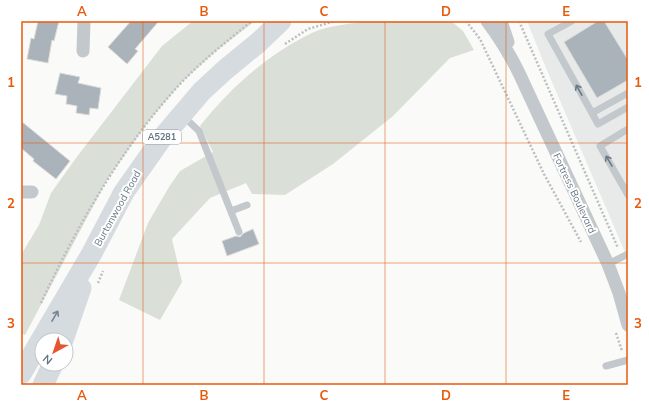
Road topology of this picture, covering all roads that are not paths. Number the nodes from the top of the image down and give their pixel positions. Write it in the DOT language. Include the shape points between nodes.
graph roads {
  1 [pos="84,21"];
  2 [pos="281,21"];
  3 [pos="297,21"];
  4 [pos="487,21"];
  5 [pos="500,21"];
  6 [pos="572,21"];
  7 [pos="259,42"];
  8 [pos="83,51"];
  9 [pos="515,64"];
  10 [pos="628,93"];
  11 [pos="628,107"];
  12 [pos="592,113"];
  13 [pos="181,115"];
  14 [pos="628,129"];
  15 [pos="628,195"];
  16 [pos="247,205"];
  17 [pos="231,211"];
  18 [pos="239,232"];
  19 [pos="628,254"];
  20 [pos="98,260"];
  21 [pos="608,264"];
  22 [pos="628,325"];
  23 [pos="66,332"];
  24 [pos="628,360"];
  25 [pos="606,366"];
  26 [pos="49,372"];
  27 [pos="21,374"];
  28 [pos="43,385"];
  1 -- 8 [label="street"];
  2 -- 7 [label="main road, Burtonwood Road / A5281"];
  3 -- 7 [label="main road, Burtonwood Road / A5281"];
  4 -- 9 [label="street, Fortress Boulevard"];
  5 -- 9 [label="street, Fortress Boulevard"];
  12 -- 6 [label="lane, one-way" via="548,34"];
  7 -- 13 [label="main road, Burtonwood Road / A5281" via="226,69"];
  9 -- 21 [label="street, Fortress Boulevard"];
  10 -- 12 [label="lane"];
  11 -- 12 [label="lane" via="598,124"];
  13 -- 17 [label="lane" via="199,131"];
  13 -- 20 [label="main road, Burtonwood Road / A5281" via="124,192"];
  15 -- 14 [label="lane, one-way" via="600,146"];
  16 -- 17 [label="lane"];
  17 -- 18 [label="lane"];
  19 -- 21 [label="lane"];
  20 -- 23 [label="main road, Burtonwood Road / A5281"];
  27 -- 20 [label="main road, Burtonwood Road / A5281, one-way"];
  21 -- 22 [label="street, Fortress Boulevard"];
  24 -- 25 [label="lane"];
  26 -- 28 [label="main road"];
}
